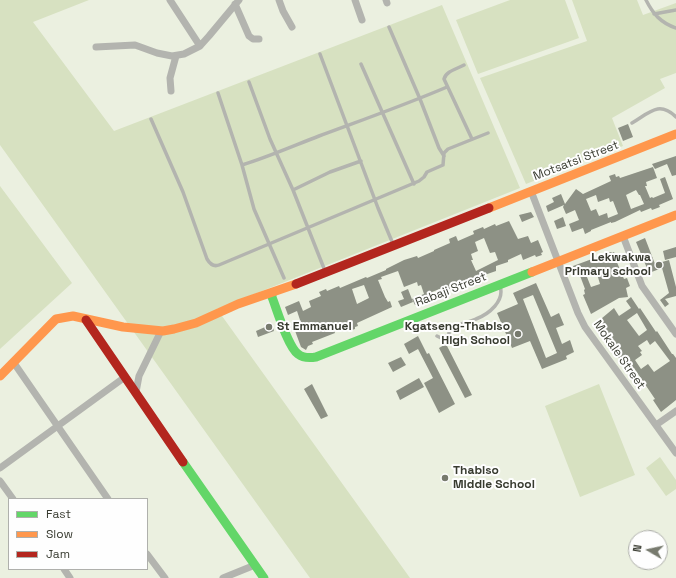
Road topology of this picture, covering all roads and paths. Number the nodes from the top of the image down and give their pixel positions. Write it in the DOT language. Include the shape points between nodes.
graph roads {
  1 [pos="170,0"];
  2 [pos="279,0"];
  3 [pos="355,0"];
  4 [pos="646,0"];
  5 [pos="237,2"];
  6 [pos="676,10"];
  7 [pos="654,14"];
  8 [pos="362,20"];
  9 [pos="292,27"];
  10 [pos="389,27"];
  11 [pos="676,28"];
  12 [pos="260,39"];
  13 [pos="200,46"];
  14 [pos="96,47"];
  15 [pos="320,54"];
  16 [pos="176,56"];
  17 [pos="361,64"];
  18 [pos="464,65"];
  19 [pos="249,82"];
  20 [pos="448,87"];
  21 [pos="171,91"];
  22 [pos="218,92"];
  23 [pos="420,99"];
  24 [pos="383,113"];
  25 [pos="676,117"];
  26 [pos="151,119"];
  27 [pos="632,123"];
  28 [pos="348,126"];
  29 [pos="488,133"];
  30 [pos="676,134"];
  31 [pos="472,139"];
  32 [pos="277,153"];
  33 [pos="444,156"];
  34 [pos="361,161"];
  35 [pos="242,165"];
  36 [pos="414,184"];
  37 [pos="293,190"];
  38 [pos="531,191"];
  39 [pos="375,200"];
  40 [pos="676,215"];
  41 [pos="308,228"];
  42 [pos="623,236"];
  43 [pos="270,244"];
  44 [pos="394,245"];
  45 [pos="558,261"];
  46 [pos="325,272"];
  47 [pos="284,278"];
  48 [pos="500,284"];
  49 [pos="272,293"];
  50 [pos="86,320"];
  51 [pos="160,331"];
  52 [pos="676,334"];
  53 [pos="437,336"];
  54 [pos="14,363"];
  55 [pos="0,376"];
  56 [pos="125,377"];
  57 [pos="136,392"];
  58 [pos="676,411"];
  59 [pos="656,425"];
  60 [pos="56,426"];
  61 [pos="676,453"];
  62 [pos="0,468"];
  63 [pos="0,481"];
  64 [pos="12,498"];
  65 [pos="107,498"];
  66 [pos="148,555"];
  67 [pos="255,565"];
  68 [pos="165,578"];
  69 [pos="223,578"];
  70 [pos="264,578"];
  1 -- 13 [label="street"];
  2 -- 9 [label="street"];
  3 -- 8 [label="street"];
  4 -- 7 [label="lane"];
  5 -- 12 [label="street" via="249,36"];
  5 -- 13 [label="street"];
  6 -- 7 [label="lane"];
  7 -- 11 [label="lane" via="663,23"];
  10 -- 23 [label="lane"];
  13 -- 16 [label="street"];
  14 -- 16 [label="street" via="135,45 156,53"];
  15 -- 28 [label="lane"];
  16 -- 21 [label="street" via="170,78"];
  17 -- 24 [label="lane"];
  18 -- 20 [label="lane" via="446,75 444,80"];
  19 -- 32 [label="lane"];
  20 -- 23 [label="lane"];
  20 -- 31 [label="lane"];
  22 -- 35 [label="lane"];
  23 -- 24 [label="lane"];
  23 -- 33 [label="lane"];
  24 -- 28 [label="lane"];
  24 -- 36 [label="lane"];
  25 -- 27 [label="lane" via="668,110 660,108"];
  26 -- 43 [label="lane" via="183,192 209,261 213,265 219,265"];
  28 -- 32 [label="lane"];
  28 -- 34 [label="lane"];
  29 -- 31 [label="lane"];
  30 -- 38 [label="street, Motsatsi Street"];
  31 -- 33 [label="lane" via="448,149"];
  32 -- 35 [label="lane"];
  32 -- 37 [label="lane"];
  33 -- 36 [label="lane" via="442,165 427,172"];
  34 -- 37 [label="lane" via="330,172"];
  34 -- 39 [label="lane"];
  35 -- 43 [label="lane" via="254,209"];
  36 -- 39 [label="lane"];
  37 -- 41 [label="lane"];
  38 -- 44 [label="street"];
  38 -- 45 [label="street, Motsatsi Street"];
  39 -- 41 [label="lane"];
  39 -- 44 [label="lane"];
  40 -- 42 [label="street, Rabaji Street"];
  41 -- 43 [label="lane"];
  41 -- 46 [label="lane"];
  42 -- 45 [label="street, Rabaji Street"];
  42 -- 52 [label="street" via="642,286"];
  43 -- 47 [label="lane"];
  44 -- 46 [label="street"];
  45 -- 48 [label="street, Rabaji Street"];
  45 -- 59 [label="street, Mokale Street" via="585,326"];
  46 -- 49 [label="street"];
  48 -- 49 [label="street, Rabaji Street" via="309,358 300,357 292,348"];
  48 -- 53 [label="lane" via="501,296 492,310 478,319 458,324 450,329 449,335 445,337"];
  49 -- 51 [label="street" via="180,328"];
  50 -- 51 [label="street"];
  50 -- 54 [label="street" via="69,315 56,319"];
  50 -- 56 [label="street"];
  51 -- 57 [label="street" via="140,376"];
  54 -- 55 [label="street"];
  54 -- 60 [label="street"];
  56 -- 57 [label="street"];
  56 -- 60 [label="street"];
  57 -- 67 [label="street"];
  58 -- 59 [label="street"];
  59 -- 61 [label="street, Mokale Street"];
  60 -- 62 [label="street"];
  60 -- 65 [label="street"];
  63 -- 64 [label="street"];
  66 -- 68 [label="street"];
  67 -- 69 [label="street"];
  67 -- 70 [label="street"];
}
